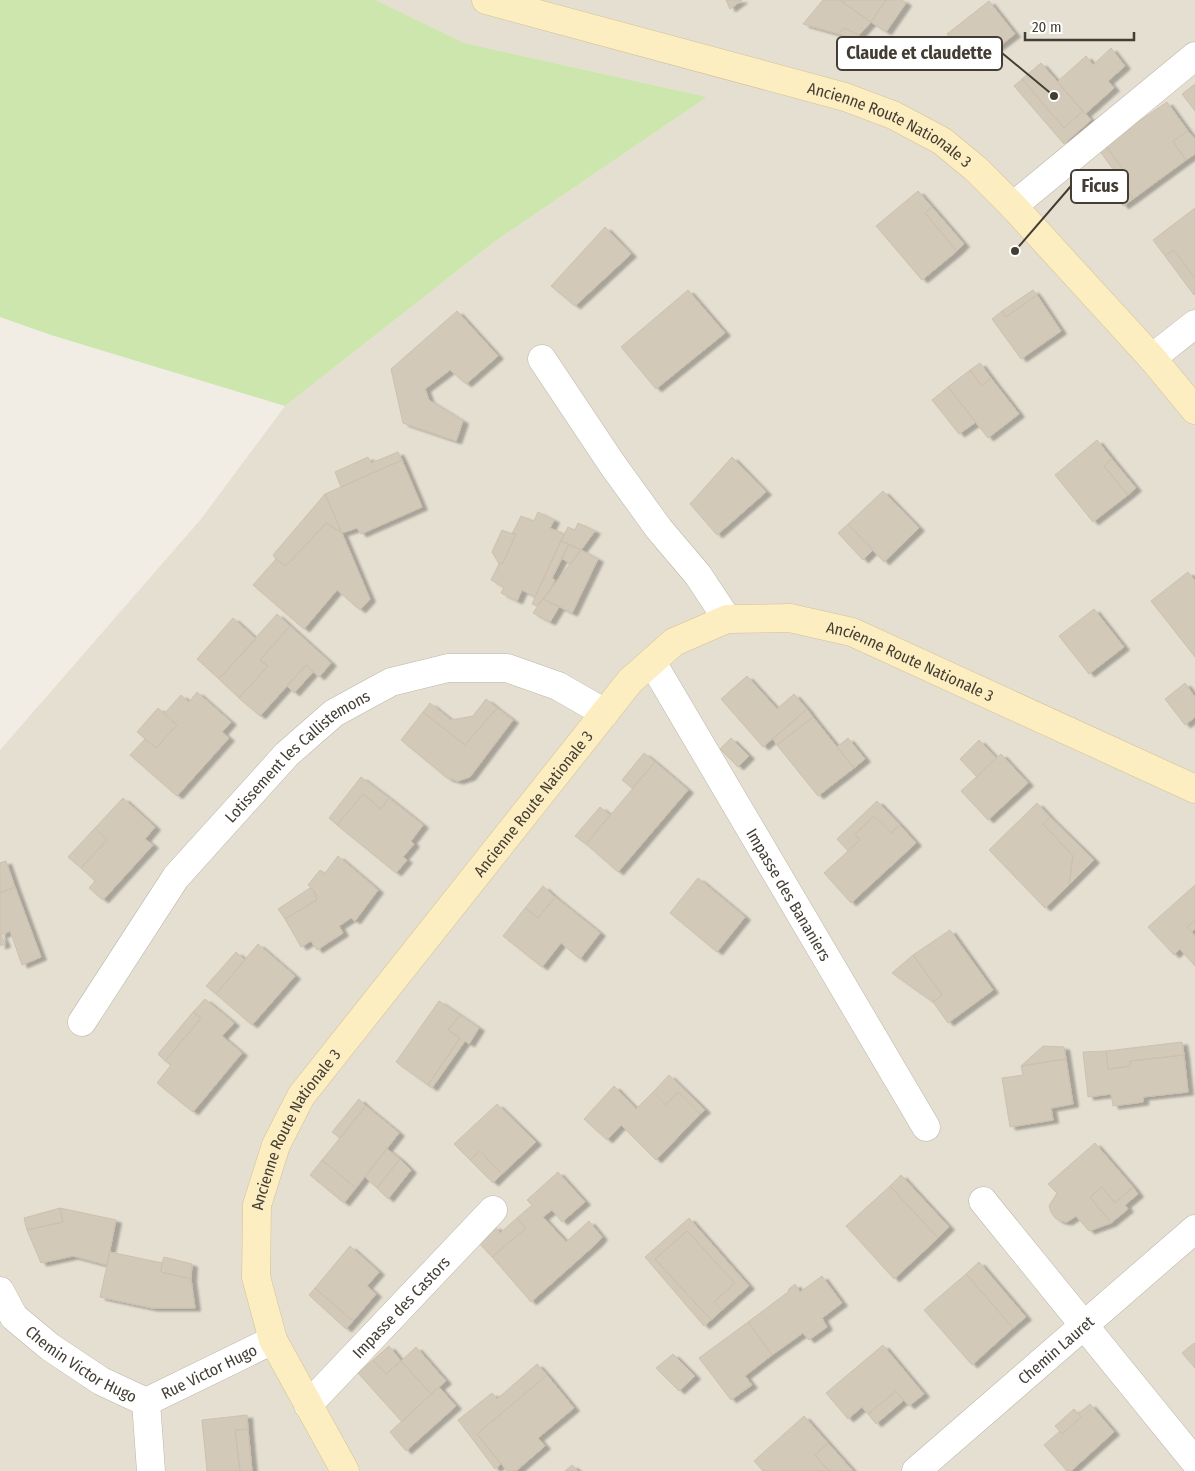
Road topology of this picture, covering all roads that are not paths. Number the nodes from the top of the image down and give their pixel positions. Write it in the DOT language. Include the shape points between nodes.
graph roads {
  1 [pos="488,0"];
  2 [pos="1195,56"];
  3 [pos="1013,206"];
  4 [pos="1195,324"];
  5 [pos="1152,358"];
  6 [pos="542,359"];
  7 [pos="1195,410"];
  8 [pos="727,619"];
  9 [pos="652,662"];
  10 [pos="605,713"];
  11 [pos="1195,789"];
  12 [pos="82,1022"];
  13 [pos="926,1127"];
  14 [pos="983,1201"];
  15 [pos="493,1210"];
  16 [pos="1195,1229"];
  17 [pos="0,1291"];
  18 [pos="1084,1325"];
  19 [pos="273,1340"];
  20 [pos="146,1402"];
  21 [pos="308,1405"];
  22 [pos="1195,1462"];
  23 [pos="151,1471"];
  24 [pos="345,1471"];
  25 [pos="916,1471"];
  1 -- 3 [label="main road, Ancienne Route Nationale 3" via="845,97 893,115 942,141 976,168"];
  2 -- 3 [label="street"];
  3 -- 5 [label="main road, Ancienne Route Nationale 3"];
  4 -- 5 [label="street"];
  5 -- 7 [label="main road, Ancienne Route Nationale 3"];
  6 -- 8 [label="street" via="627,486 698,575"];
  8 -- 9 [label="main road, Ancienne Route Nationale 3" via="674,642"];
  8 -- 11 [label="main road, Ancienne Route Nationale 3" via="790,618 852,632"];
  9 -- 10 [label="main road, Ancienne Route Nationale 3" via="630,682"];
  9 -- 13 [label="street, Impasse des Bananiers"];
  10 -- 12 [label="street, Lotissement les Callistemons" via="558,686 506,668 448,668 392,682 334,713 287,754 176,876"];
  10 -- 19 [label="main road, Ancienne Route Nationale 3" via="301,1096 276,1145 257,1205 256,1277"];
  14 -- 18 [label="street"];
  15 -- 21 [label="street, Impasse des Castors"];
  16 -- 18 [label="street, Chemin Lauret"];
  17 -- 20 [label="street, Chemin Victor Hugo" via="14,1317 50,1347 101,1381"];
  18 -- 22 [label="street"];
  18 -- 25 [label="street, Chemin Lauret"];
  19 -- 20 [label="street, Rue Victor Hugo"];
  19 -- 21 [label="main road, Ancienne Route Nationale 3"];
  20 -- 23 [label="street, Chemin Victor Hugo"];
  21 -- 24 [label="main road, Ancienne Route Nationale 3"];
}
